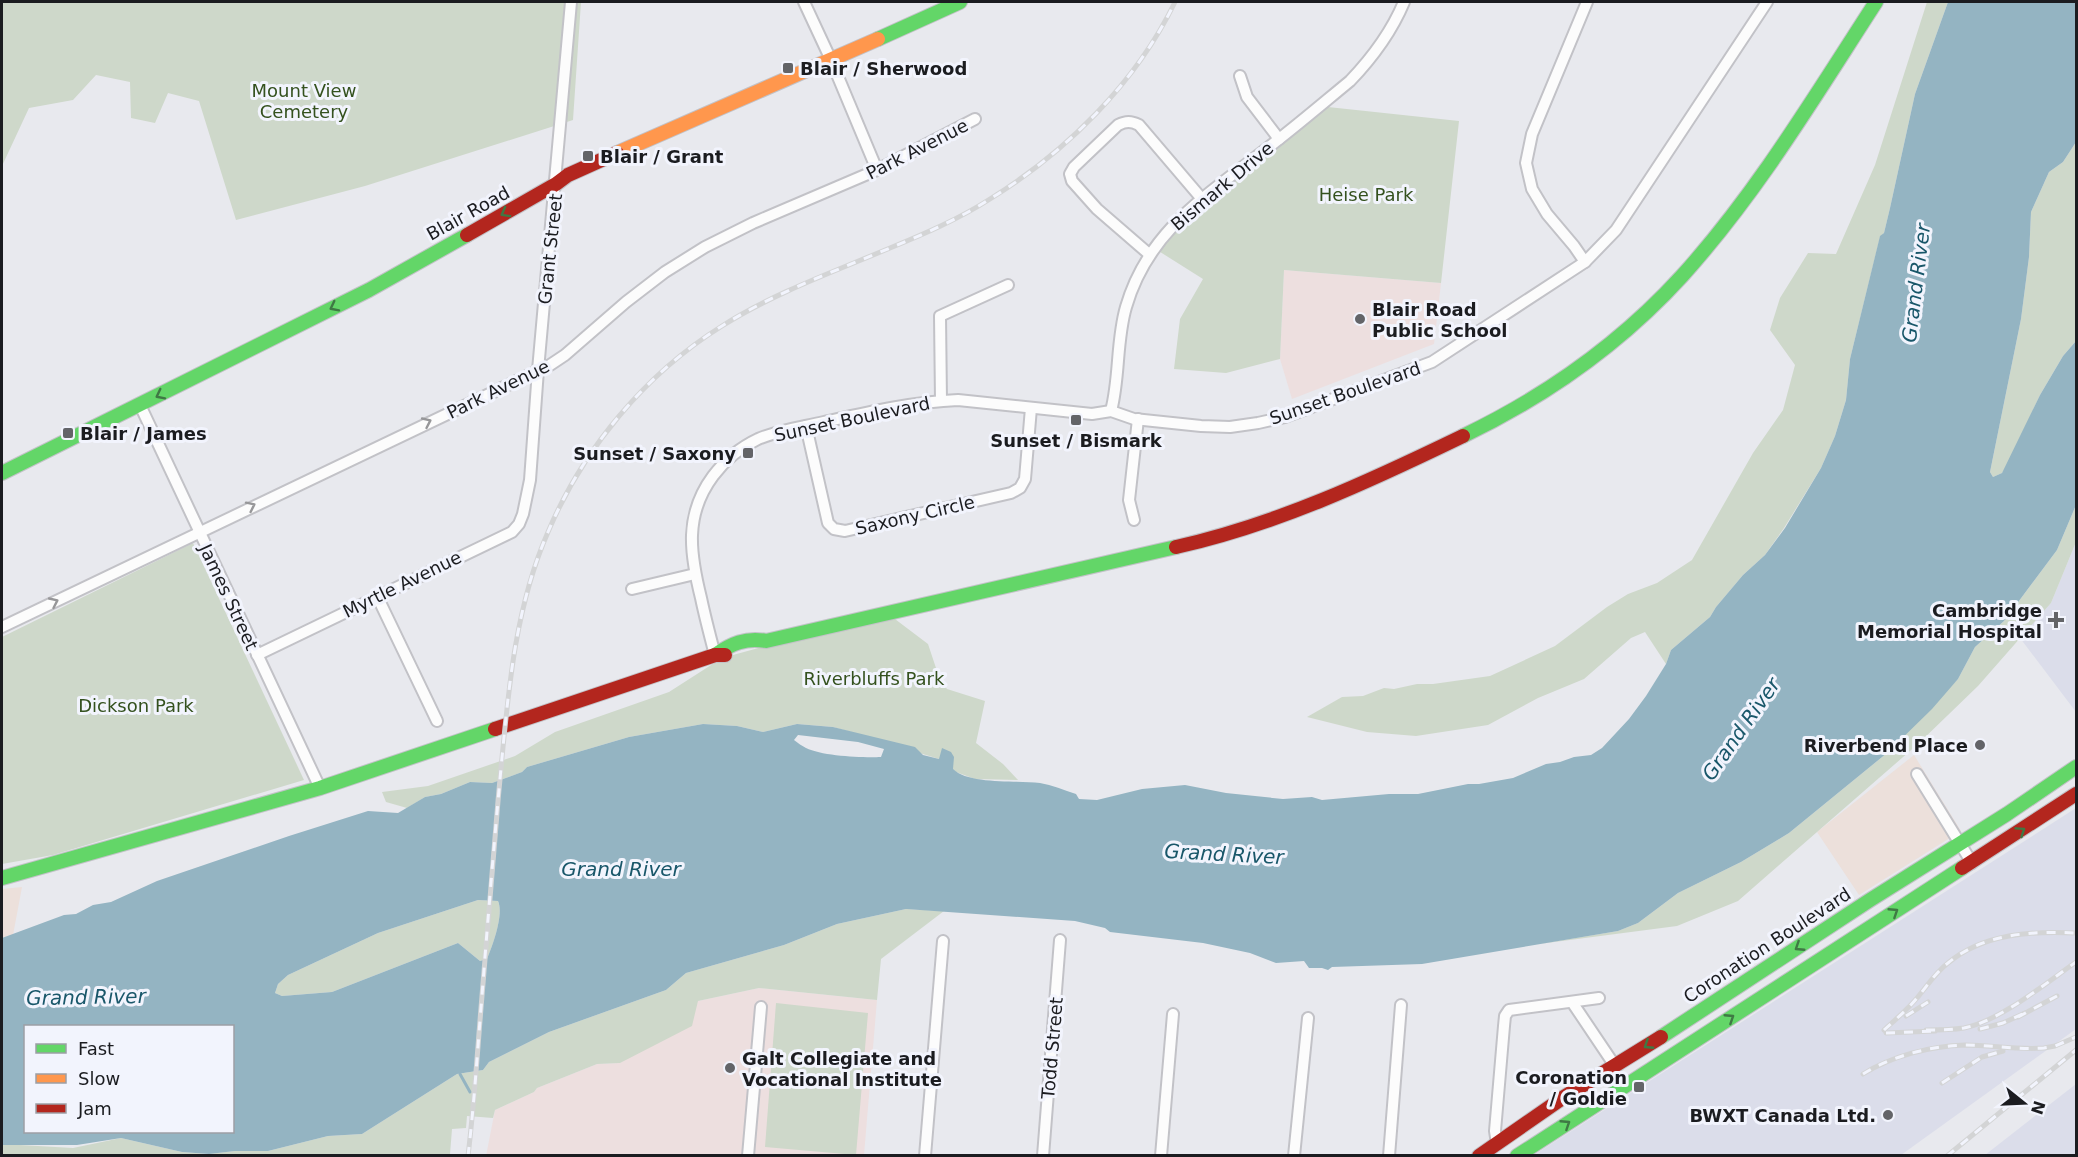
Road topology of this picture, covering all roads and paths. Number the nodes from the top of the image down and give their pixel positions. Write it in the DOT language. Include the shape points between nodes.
graph roads {
  1 [pos="572,2"];
  2 [pos="804,2"];
  3 [pos="960,2"];
  4 [pos="1404,2"];
  5 [pos="1587,2"];
  6 [pos="1767,2"];
  7 [pos="1876,2"];
  8 [pos="831,60"];
  9 [pos="1240,76"];
  10 [pos="975,119"];
  11 [pos="1279,139"];
  12 [pos="878,170"];
  13 [pos="556,184"];
  14 [pos="1202,199"];
  15 [pos="1149,254"];
  16 [pos="1585,262"];
  17 [pos="1008,285"];
  18 [pos="538,370"];
  19 [pos="942,401"];
  20 [pos="140,405"];
  21 [pos="1031,408"];
  22 [pos="1111,411"];
  23 [pos="1138,419"];
  24 [pos="806,426"];
  25 [pos="2,473"];
  26 [pos="528,497"];
  27 [pos="1134,520"];
  28 [pos="200,534"];
  29 [pos="695,574"];
  30 [pos="632,589"];
  31 [pos="377,596"];
  32 [pos="2,627"];
  33 [pos="257,655"];
  34 [pos="715,655"];
  35 [pos="437,721"];
  36 [pos="2076,767"];
  37 [pos="1917,774"];
  38 [pos="320,788"];
  39 [pos="2076,794"];
  40 [pos="1960,844"];
  41 [pos="1972,863"];
  42 [pos="2,878"];
  43 [pos="1060,940"];
  44 [pos="943,941"];
  45 [pos="1777,961"];
  46 [pos="1788,980"];
  47 [pos="1599,998"];
  48 [pos="1572,1002"];
  49 [pos="1401,1005"];
  50 [pos="761,1007"];
  51 [pos="1173,1014"];
  52 [pos="1308,1018"];
  53 [pos="1618,1065"];
  54 [pos="1637,1077"];
  55 [pos="1497,1144"];
  56 [pos="748,1155"];
  57 [pos="925,1155"];
  58 [pos="1043,1155"];
  59 [pos="1161,1155"];
  60 [pos="1294,1155"];
  61 [pos="1389,1155"];
  62 [pos="1479,1155"];
  63 [pos="1506,1155"];
  64 [pos="1517,1155"];
  1 -- 13 [label="street, Grant Street"];
  2 -- 8 [label="street"];
  3 -- 8 [label="main road, Blair Road"];
  4 -- 11 [label="street, Bismark Drive" via="1372,58"];
  5 -- 16 [label="street" via="1532,134 1526,164 1532,189 1547,214"];
  6 -- 16 [label="street, Sunset Boulevard" via="1616,230"];
  7 -- 34 [label="main road" via="1751,192 1699,257 1601,349 1515,409 1355,489 1246,530 766,640 756,638 729,645"];
  8 -- 12 [label="street"];
  8 -- 13 [label="main road, Blair Road" via="568,175"];
  9 -- 11 [label="street" via="1247,97"];
  10 -- 12 [label="street, Park Avenue"];
  11 -- 14 [label="street, Bismark Drive"];
  12 -- 18 [label="street, Park Avenue" via="705,247 626,302 565,355"];
  13 -- 18 [label="street, Grant Street"];
  13 -- 20 [label="main road, Blair Road, one-way" via="369,290"];
  14 -- 15 [label="street, Bismark Drive" via="1175,222"];
  14 -- 15 [label="street" via="1139,125 1131,122 1118,125 1074,167 1072,181 1097,209"];
  15 -- 22 [label="street, Bismark Drive" via="1125,309"];
  16 -- 23 [label="street, Sunset Boulevard" via="1432,362 1305,410 1230,427"];
  17 -- 19 [label="street" via="940,316"];
  18 -- 26 [label="street, Grant Street"];
  28 -- 18 [label="street, Park Avenue, one-way" via="207,527"];
  19 -- 21 [label="street, Sunset Boulevard"];
  19 -- 24 [label="street, Sunset Boulevard" via="906,404"];
  20 -- 25 [label="main road, Blair Road"];
  20 -- 28 [label="street, James Street"];
  21 -- 22 [label="street, Sunset Boulevard" via="1092,414"];
  21 -- 24 [label="street, Saxony Circle" via="1025,479 1020,488 845,531 834,530 828,523"];
  22 -- 23 [label="street, Sunset Boulevard"];
  23 -- 27 [label="street" via="1129,500"];
  24 -- 29 [label="street, Sunset Boulevard" via="775,433 743,447 707,485 693,522"];
  26 -- 31 [label="street, Myrtle Avenue" via="519,524 512,532"];
  32 -- 28 [label="street, Park Avenue, one-way"];
  28 -- 33 [label="street, James Street"];
  29 -- 30 [label="street"];
  29 -- 34 [label="street, Sunset Boulevard"];
  31 -- 33 [label="street, Myrtle Avenue"];
  31 -- 35 [label="street"];
  33 -- 38 [label="street, James Street"];
  34 -- 38 [label="main road"];
  36 -- 40 [label="main road, Coronation Boulevard"];
  37 -- 40 [label="street"];
  38 -- 42 [label="main road"];
  41 -- 39 [label="main road, one-way"];
  40 -- 41 [label="street"];
  40 -- 45 [label="main road, Coronation Boulevard, one-way"];
  46 -- 41 [label="main road, one-way"];
  43 -- 58 [label="street, Todd Street"];
  44 -- 57 [label="street"];
  45 -- 46 [label="main road"];
  45 -- 53 [label="main road, Coronation Boulevard, one-way"];
  54 -- 46 [label="main road, one-way"];
  47 -- 48 [label="street"];
  48 -- 53 [label="street"];
  48 -- 55 [label="street" via="1509,1010 1505,1016"];
  49 -- 61 [label="street"];
  50 -- 56 [label="street"];
  51 -- 59 [label="street"];
  52 -- 60 [label="street"];
  53 -- 54 [label="main road"];
  53 -- 55 [label="main road, Coronation Boulevard"];
  64 -- 54 [label="main road, one-way"];
  55 -- 62 [label="main road, Coronation Boulevard"];
  55 -- 63 [label="main road"];
}
